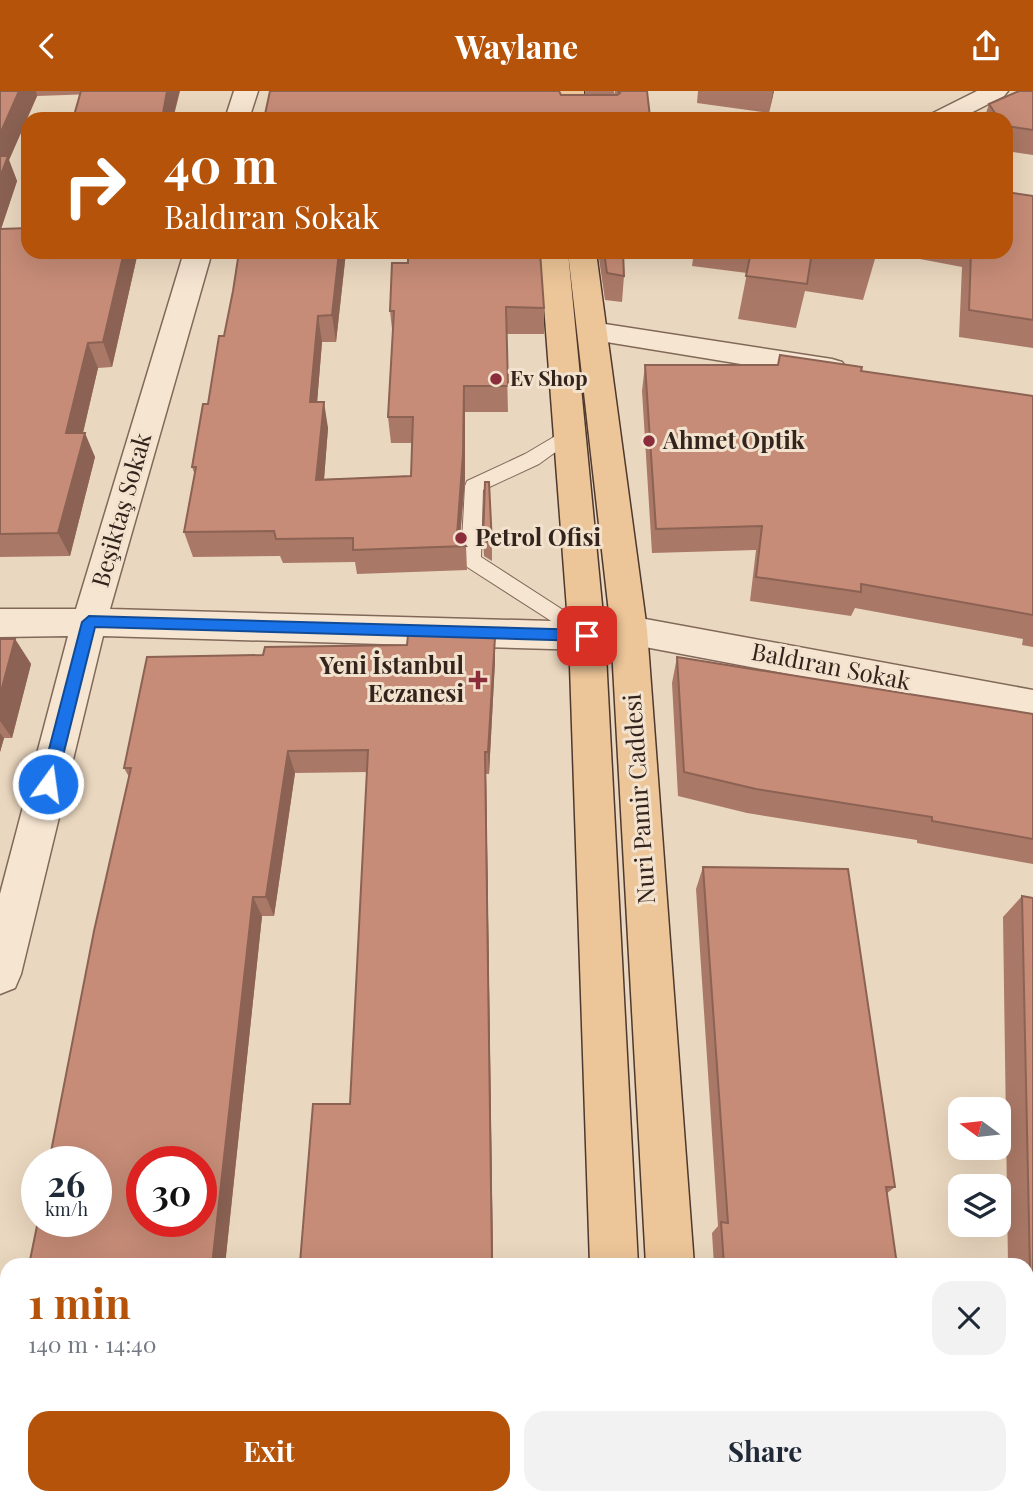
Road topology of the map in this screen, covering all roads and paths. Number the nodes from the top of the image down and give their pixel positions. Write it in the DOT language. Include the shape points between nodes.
graph roads {
  1 [pos="246,91"];
  2 [pos="996,91"];
  3 [pos="239,112"];
  4 [pos="954,112"];
  5 [pos="196,259"];
  6 [pos="555,259"];
  7 [pos="583,259"];
  8 [pos="592,331"];
  9 [pos="854,373"];
  10 [pos="569,434"];
  11 [pos="89,622"];
  12 [pos="0,623"];
  13 [pos="629,629"];
  14 [pos="587,636"];
  15 [pos="1033,705"];
  16 [pos="0,974"];
  17 [pos="614,1258"];
  18 [pos="670,1258"];
  1 -- 3 [label="street"];
  2 -- 4 [label="street"];
  5 -- 11 [label="street, Beşiktaş Sokak"];
  6 -- 10 [label="main road, Nuri Pamir Caddesi"];
  7 -- 8 [label="main road, Nuri Pamir Caddesi"];
  8 -- 9 [label="street"];
  8 -- 13 [label="main road, Nuri Pamir Caddesi"];
  10 -- 14 [label="main road, Nuri Pamir Caddesi"];
  10 -- 14 [label="lane" via="532,459 474,486 471,561"];
  11 -- 12 [label="street"];
  11 -- 14 [label="street"];
  11 -- 16 [label="street, Beşiktaş Sokak"];
  13 -- 15 [label="street, Baldıran Sokak"];
  13 -- 18 [label="main road, Nuri Pamir Caddesi"];
  14 -- 17 [label="main road, Nuri Pamir Caddesi"];
}
